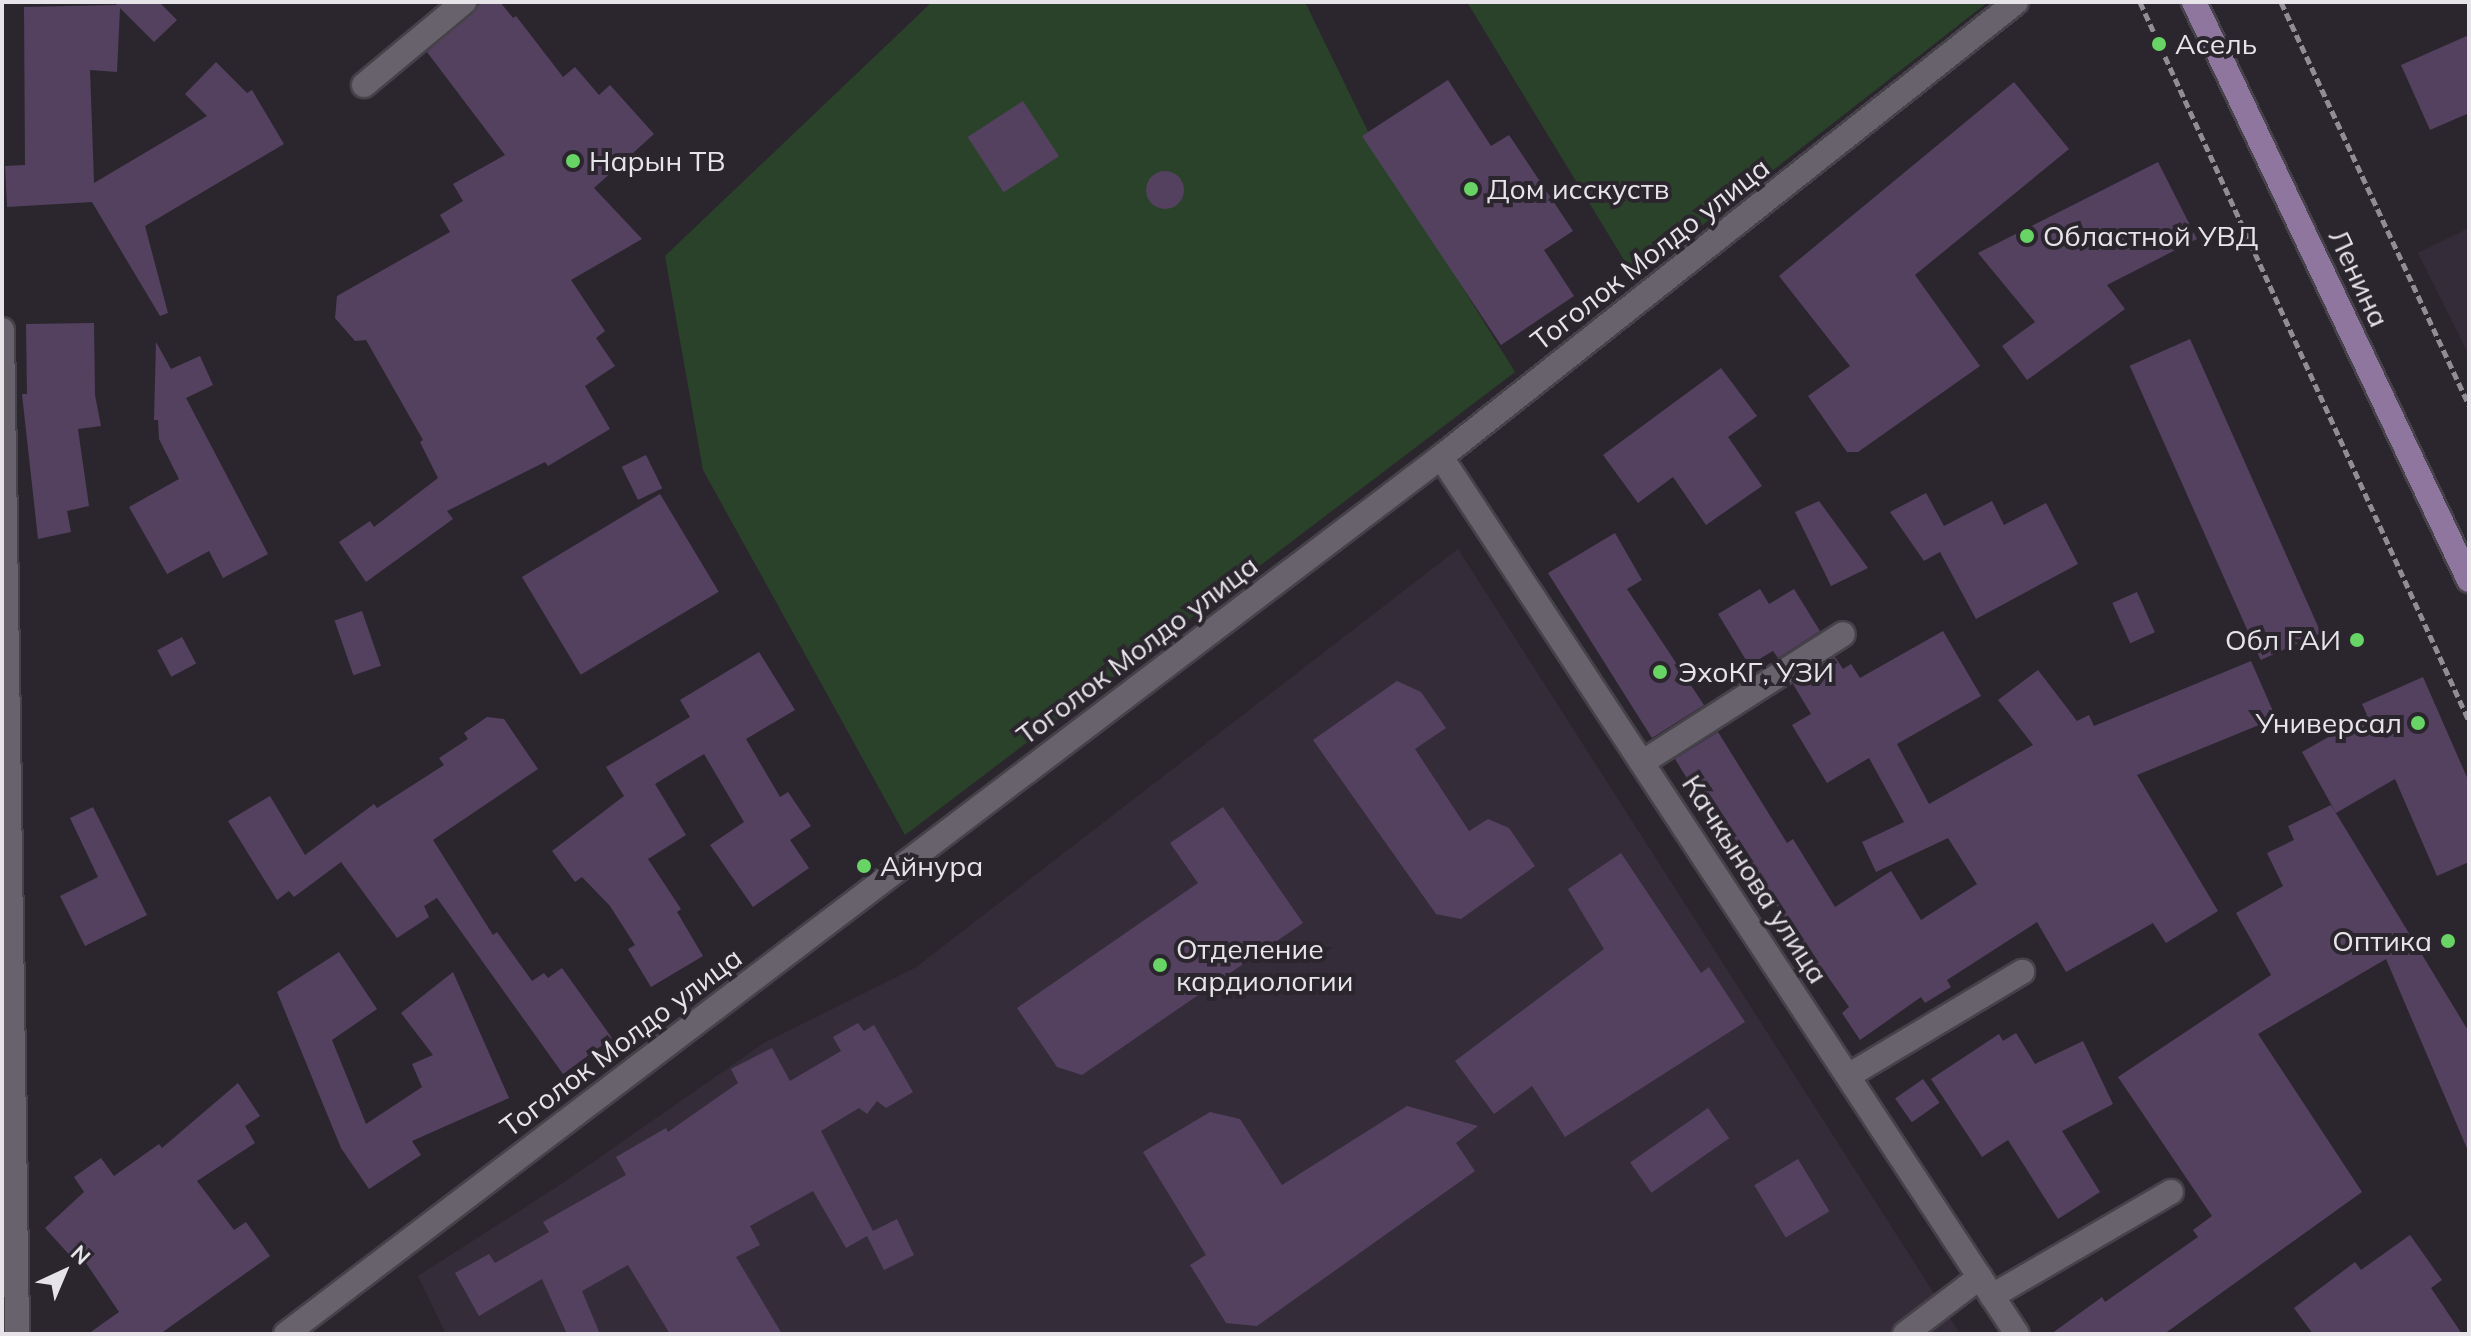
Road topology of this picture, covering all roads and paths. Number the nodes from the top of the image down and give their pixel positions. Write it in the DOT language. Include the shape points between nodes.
graph roads {
  1 [pos="464,2"];
  2 [pos="2016,2"];
  3 [pos="2140,2"];
  4 [pos="2194,2"];
  5 [pos="2281,2"];
  6 [pos="364,85"];
  7 [pos="2,330"];
  8 [pos="2469,405"];
  9 [pos="1441,457"];
  10 [pos="2469,580"];
  11 [pos="1843,634"];
  12 [pos="2469,721"];
  13 [pos="1643,762"];
  14 [pos="2022,972"];
  15 [pos="1848,1076"];
  16 [pos="2171,1192"];
  17 [pos="1986,1286"];
  18 [pos="8,1293"];
  19 [pos="17,1334"];
  20 [pos="286,1334"];
  21 [pos="1905,1334"];
  22 [pos="2017,1334"];
  1 -- 6 [label="street"];
  2 -- 9 [label="street, Тоголок Молдо улица"];
  3 -- 12 [label="path"];
  4 -- 10 [label="main road, Ленина"];
  5 -- 8 [label="path"];
  7 -- 18 [label="street"];
  9 -- 13 [label="street, Качкынова улица"];
  9 -- 20 [label="street, Тоголок Молдо улица"];
  11 -- 13 [label="street"];
  13 -- 15 [label="street, Качкынова улица"];
  14 -- 15 [label="street"];
  15 -- 17 [label="street, Качкынова улица"];
  16 -- 17 [label="street"];
  17 -- 21 [label="street"];
  17 -- 22 [label="street, Качкынова улица"];
  18 -- 19 [label="street"];
}
